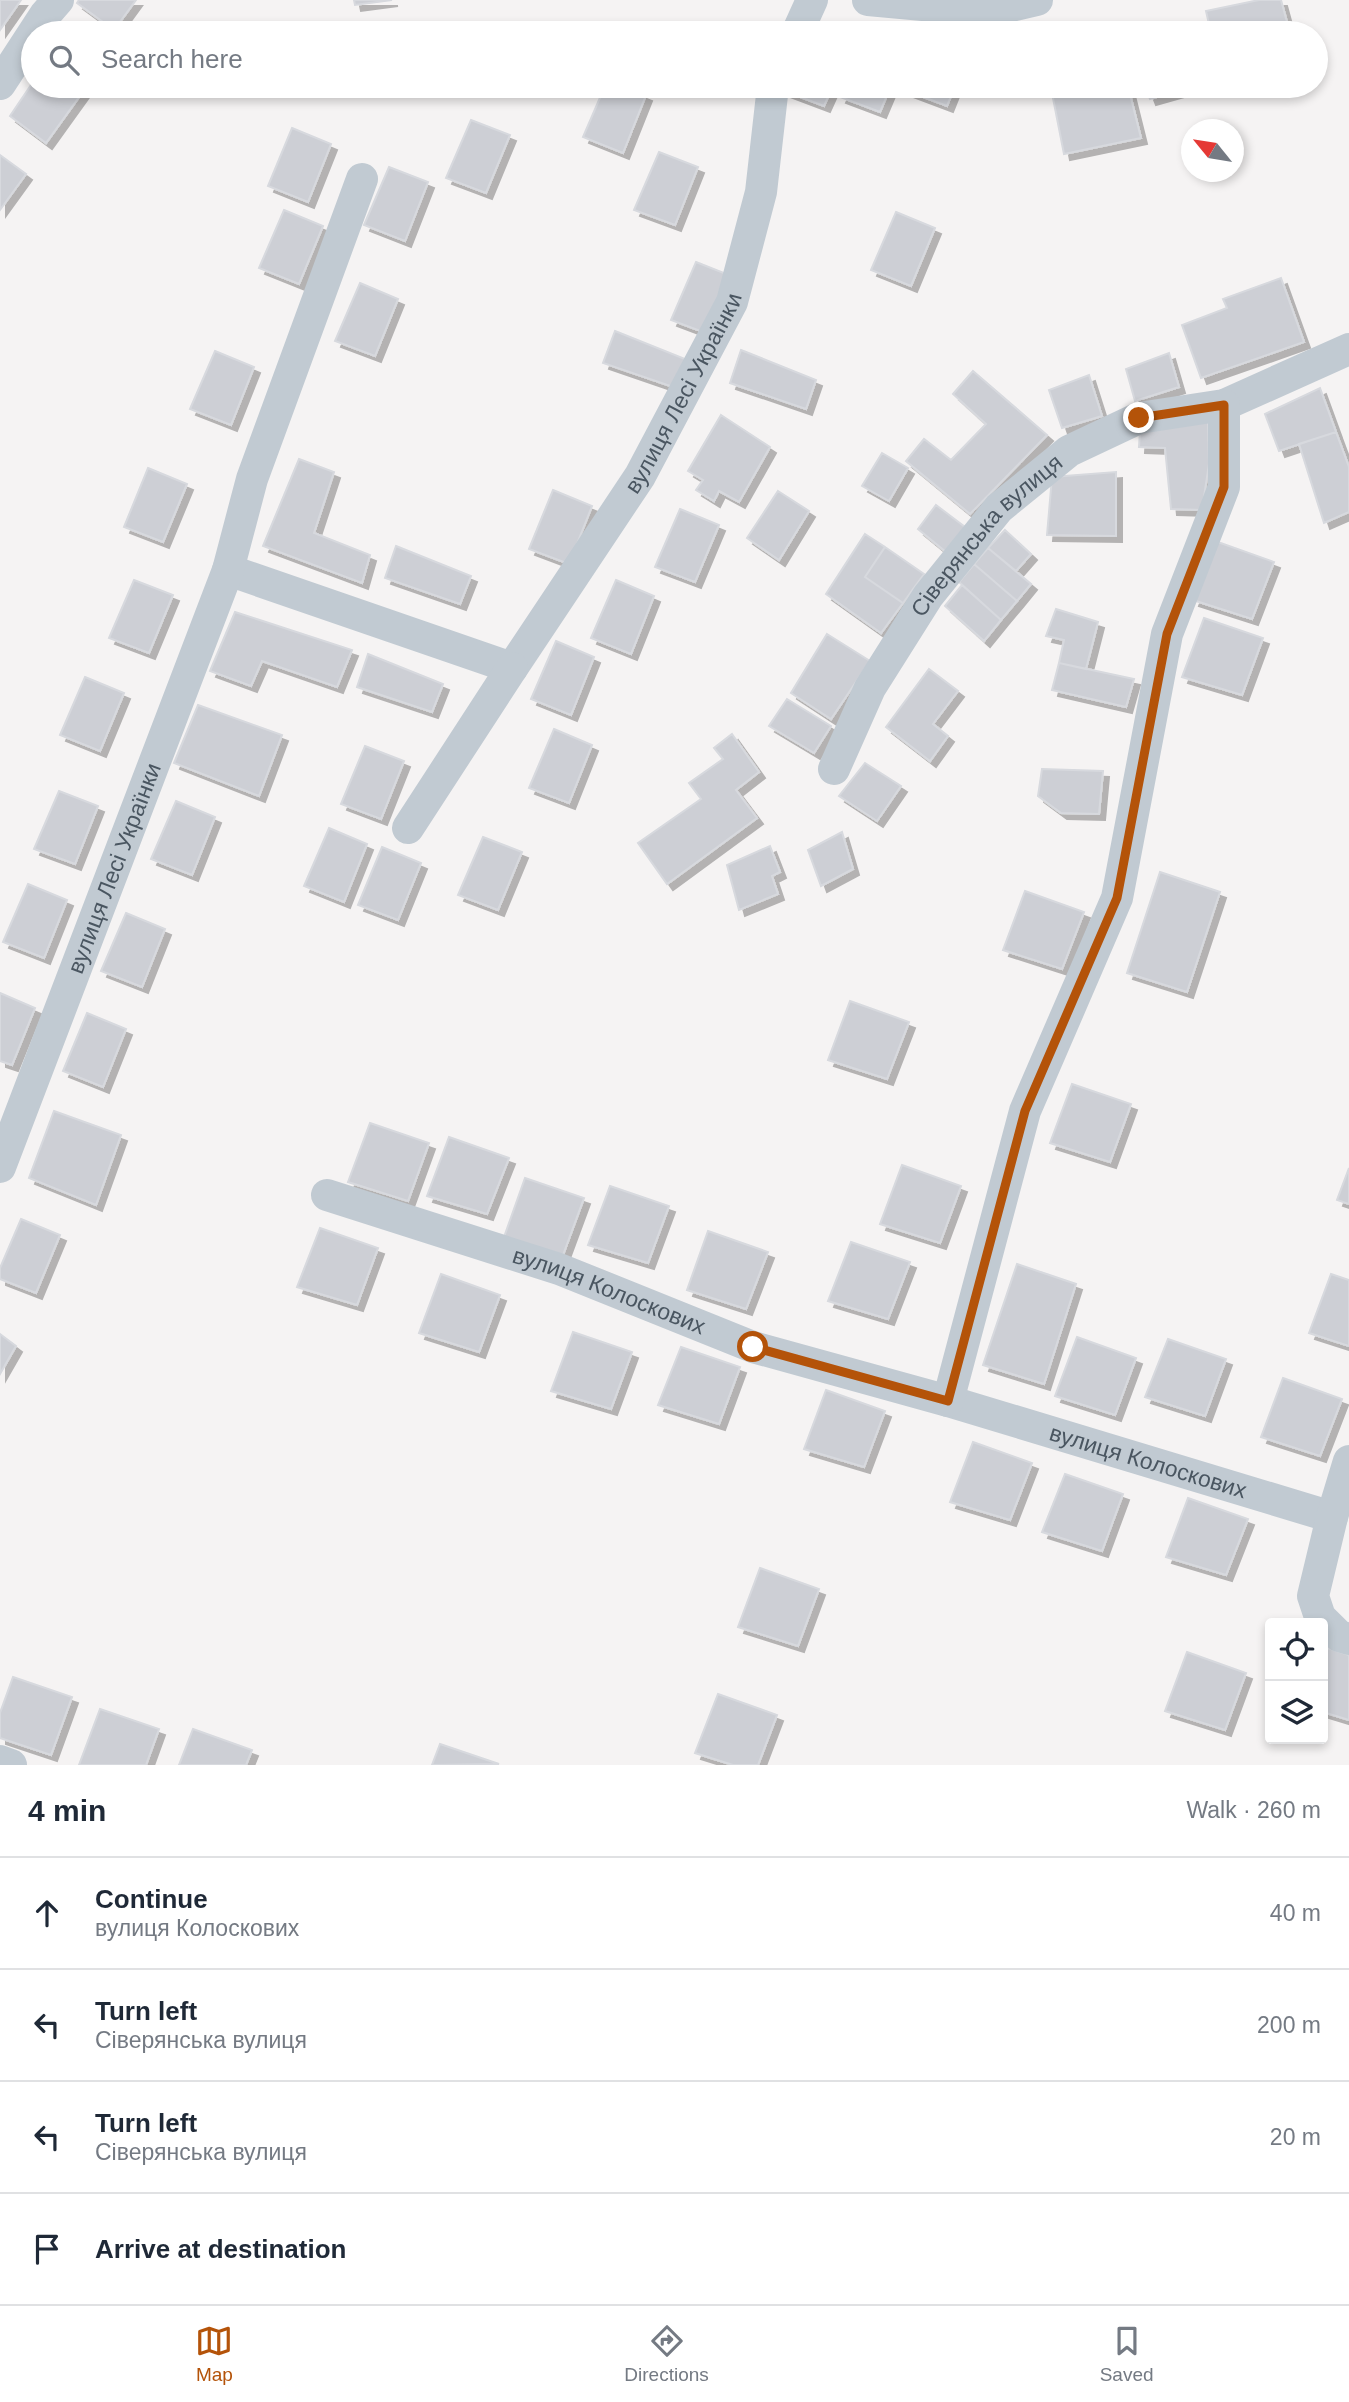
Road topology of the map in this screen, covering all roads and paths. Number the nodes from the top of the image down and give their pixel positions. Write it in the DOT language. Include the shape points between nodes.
graph roads {
  1 [pos="58,0"];
  2 [pos="813,0"];
  3 [pos="868,0"];
  4 [pos="1037,0"];
  5 [pos="41,21"];
  6 [pos="803,21"];
  7 [pos="21,52"];
  8 [pos="0,84"];
  9 [pos="772,98"];
  10 [pos="362,180"];
  11 [pos="1349,349"];
  12 [pos="1224,405"];
  13 [pos="228,570"];
  14 [pos="512,668"];
  15 [pos="834,769"];
  16 [pos="408,828"];
  17 [pos="0,1167"];
  18 [pos="327,1195"];
  19 [pos="948,1401"];
  20 [pos="1349,1461"];
  21 [pos="1332,1517"];
  22 [pos="1349,1639"];
  23 [pos="0,1761"];
  24 [pos="11,1765"];
  1 -- 5 [label="street"];
  2 -- 6 [label="street"];
  3 -- 4 [label="street" via="989,10"];
  7 -- 8 [label="street"];
  9 -- 14 [label="street, вулиця Лесі Українки" via="761,192 732,302 640,476"];
  10 -- 13 [label="street, вулиця Лесі Українки" via="252,479"];
  11 -- 12 [label="street, Сіверянська вулиця"];
  12 -- 15 [label="street, Сіверянська вулиця" via="1139,418 1069,451 999,508 928,596 870,688"];
  12 -- 19 [label="street" via="1224,487 1167,634 1117,898 1025,1111"];
  13 -- 14 [label="street"];
  13 -- 17 [label="street, вулиця Лесі Українки"];
  14 -- 16 [label="street, вулиця Лесі Українки"];
  18 -- 19 [label="street, вулиця Колоскових" via="559,1269 753,1347"];
  19 -- 21 [label="street, вулиця Колоскових"];
  20 -- 21 [label="street"];
  21 -- 22 [label="street" via="1313,1596 1320,1617 1339,1636"];
  23 -- 24 [label="street"];
}
